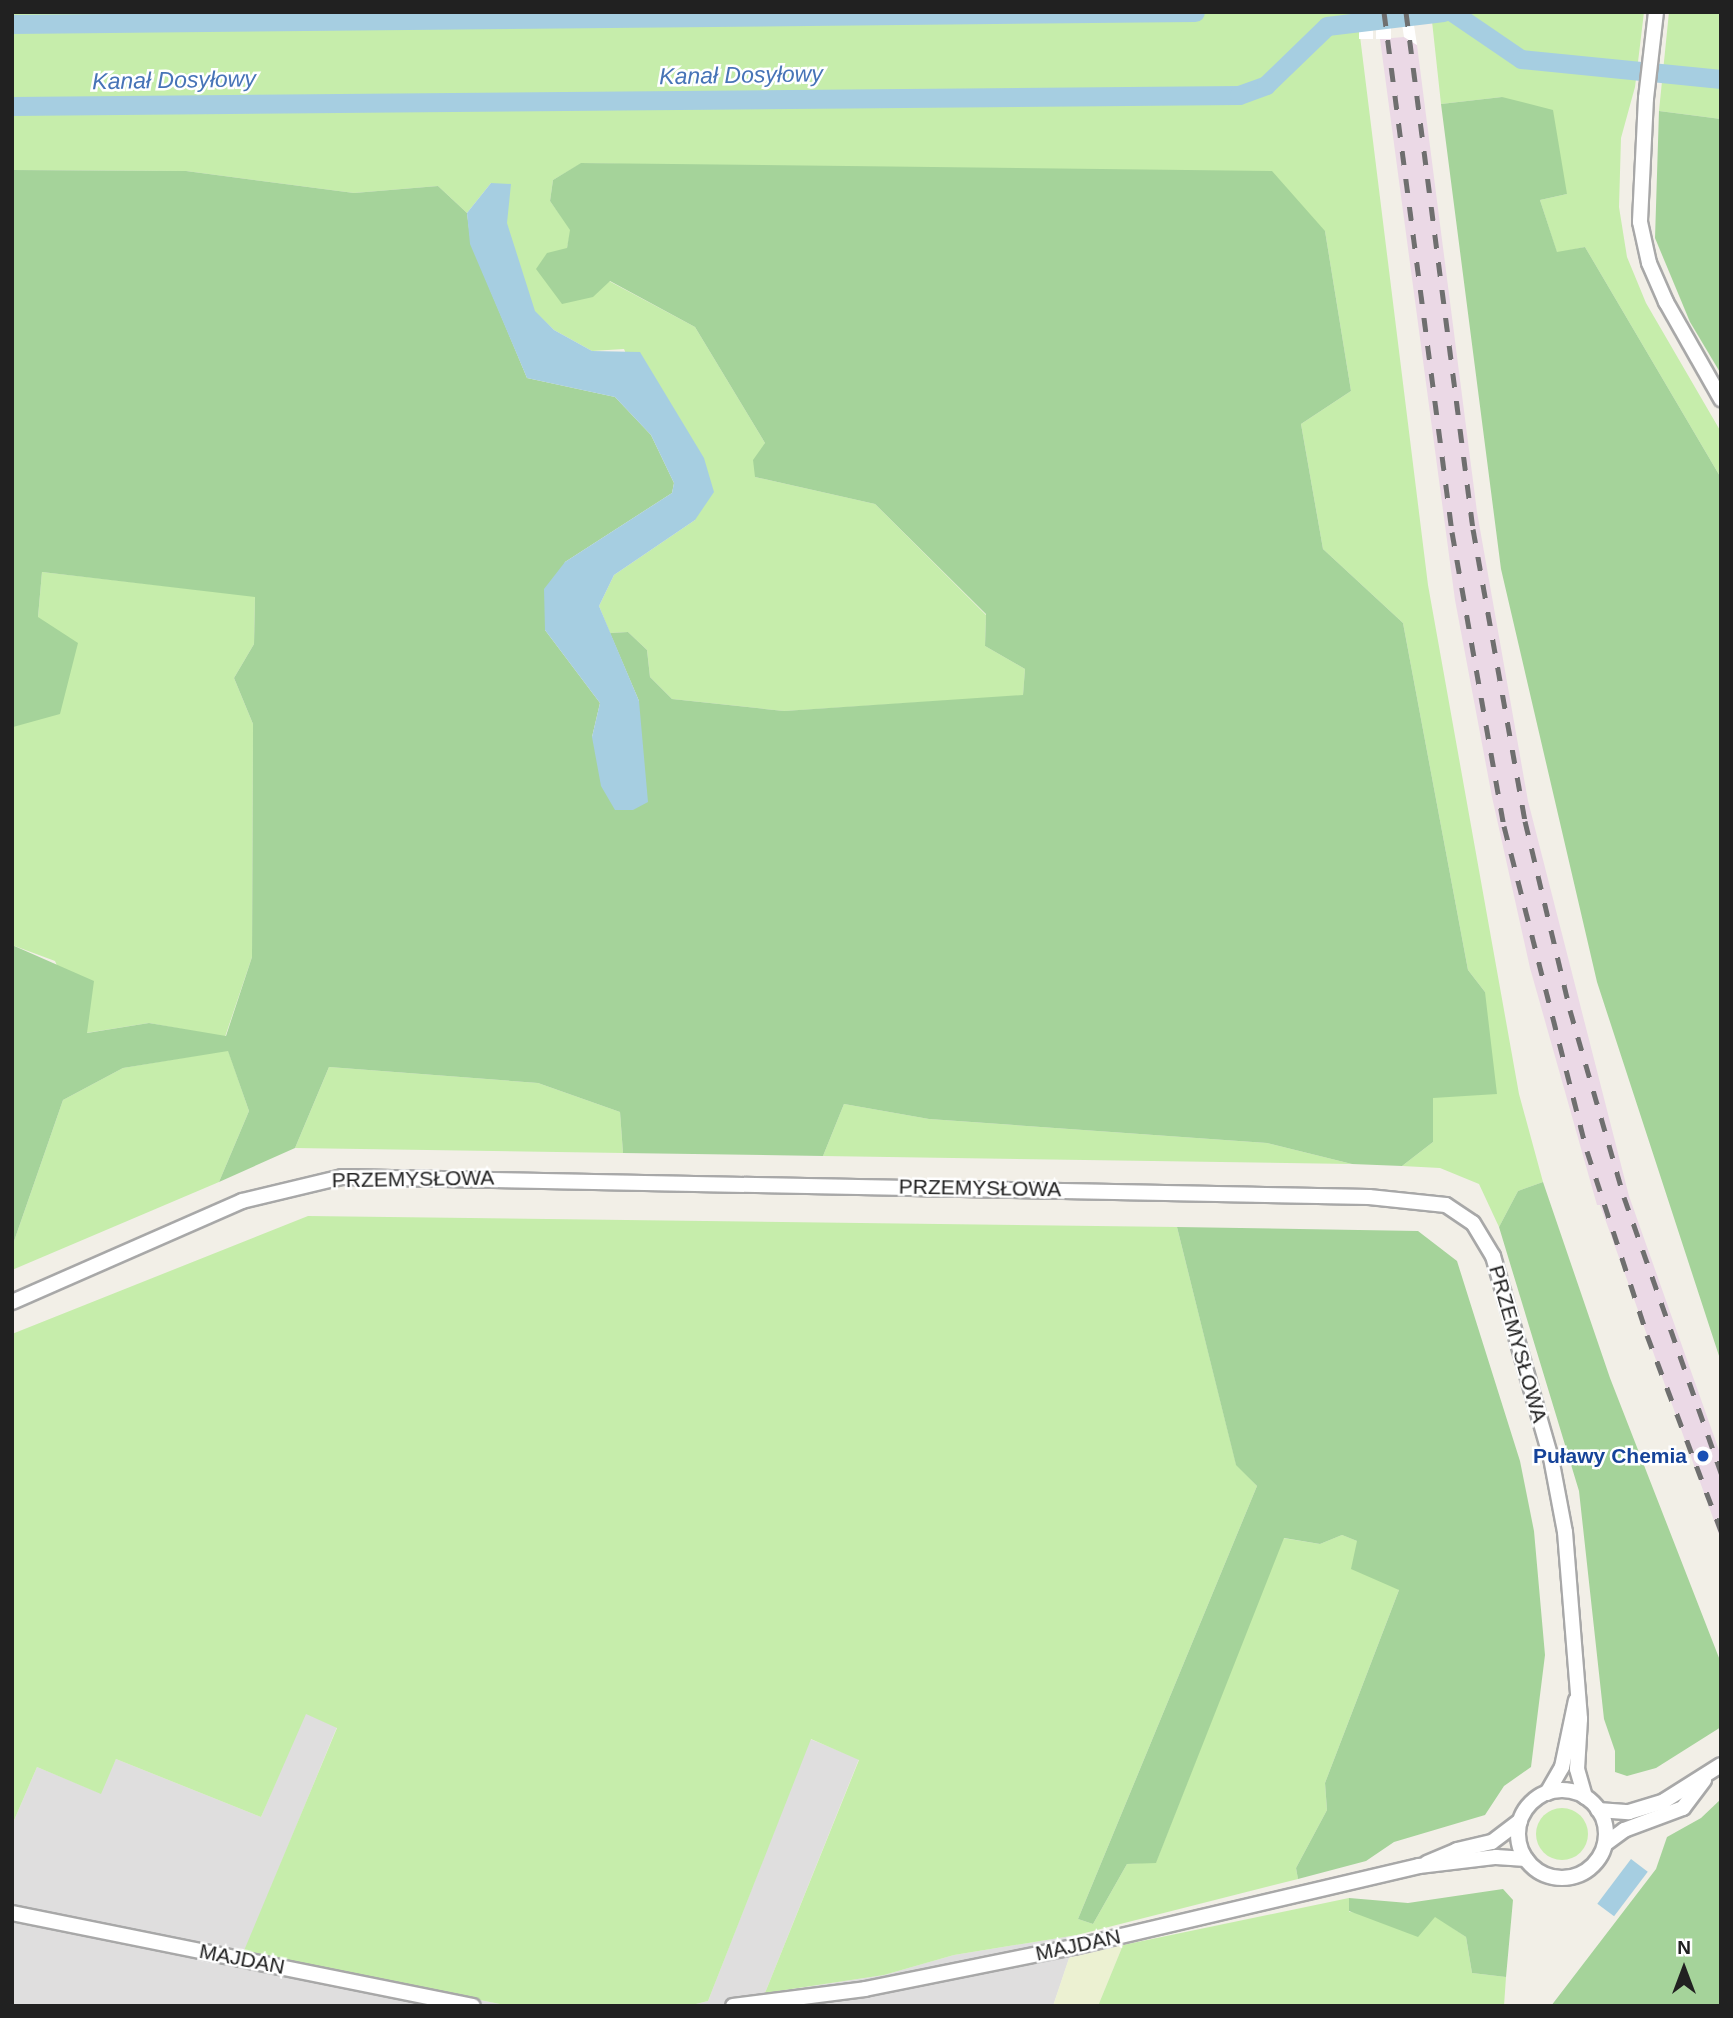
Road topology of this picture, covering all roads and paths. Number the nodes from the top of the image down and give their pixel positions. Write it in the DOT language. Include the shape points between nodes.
graph roads {
  1 [pos="1655,15"];
  2 [pos="1721,399"];
  3 [pos="12,1302"];
  4 [pos="1577,1699"];
  5 [pos="1721,1765"];
  6 [pos="1704,1780"];
  7 [pos="1547,1793"];
  8 [pos="1585,1797"];
  9 [pos="1598,1810"];
  10 [pos="1520,1821"];
  11 [pos="1605,1844"];
  12 [pos="1526,1859"];
  13 [pos="1419,1866"];
  14 [pos="12,1913"];
  15 [pos="473,2006"];
  16 [pos="733,2006"];
  1 -- 2 [label="street" via="1640,222 1649,263 1665,302"];
  3 -- 4 [label="street, PRZEMYSŁOWA" via="242,1201 342,1177 1422,1199 1446,1205 1473,1223 1493,1256 1551,1458 1565,1532"];
  4 -- 7 [label="street, PRZEMYSŁOWA" via="1562,1767"];
  4 -- 8 [label="street, PRZEMYSŁOWA" via="1581,1735 1577,1769"];
  5 -- 6 [label="street"];
  6 -- 9 [label="street" via="1632,1811"];
  6 -- 11 [label="street" via="1683,1808 1624,1830"];
  7 -- 8 [label="street" via="1566,1791"];
  7 -- 10 [label="street" via="1531,1804"];
  8 -- 9 [label="street"];
  9 -- 11 [label="street" via="1605,1826"];
  10 -- 12 [label="street" via="1519,1841"];
  10 -- 13 [label="street, MAJDAN" via="1492,1842"];
  11 -- 12 [label="street" via="1594,1864 1566,1878 1548,1876"];
  12 -- 13 [label="street, MAJDAN" via="1496,1857"];
  13 -- 16 [label="street, MAJDAN" via="1074,1947 865,1989"];
  14 -- 15 [label="street, MAJDAN"];
}
